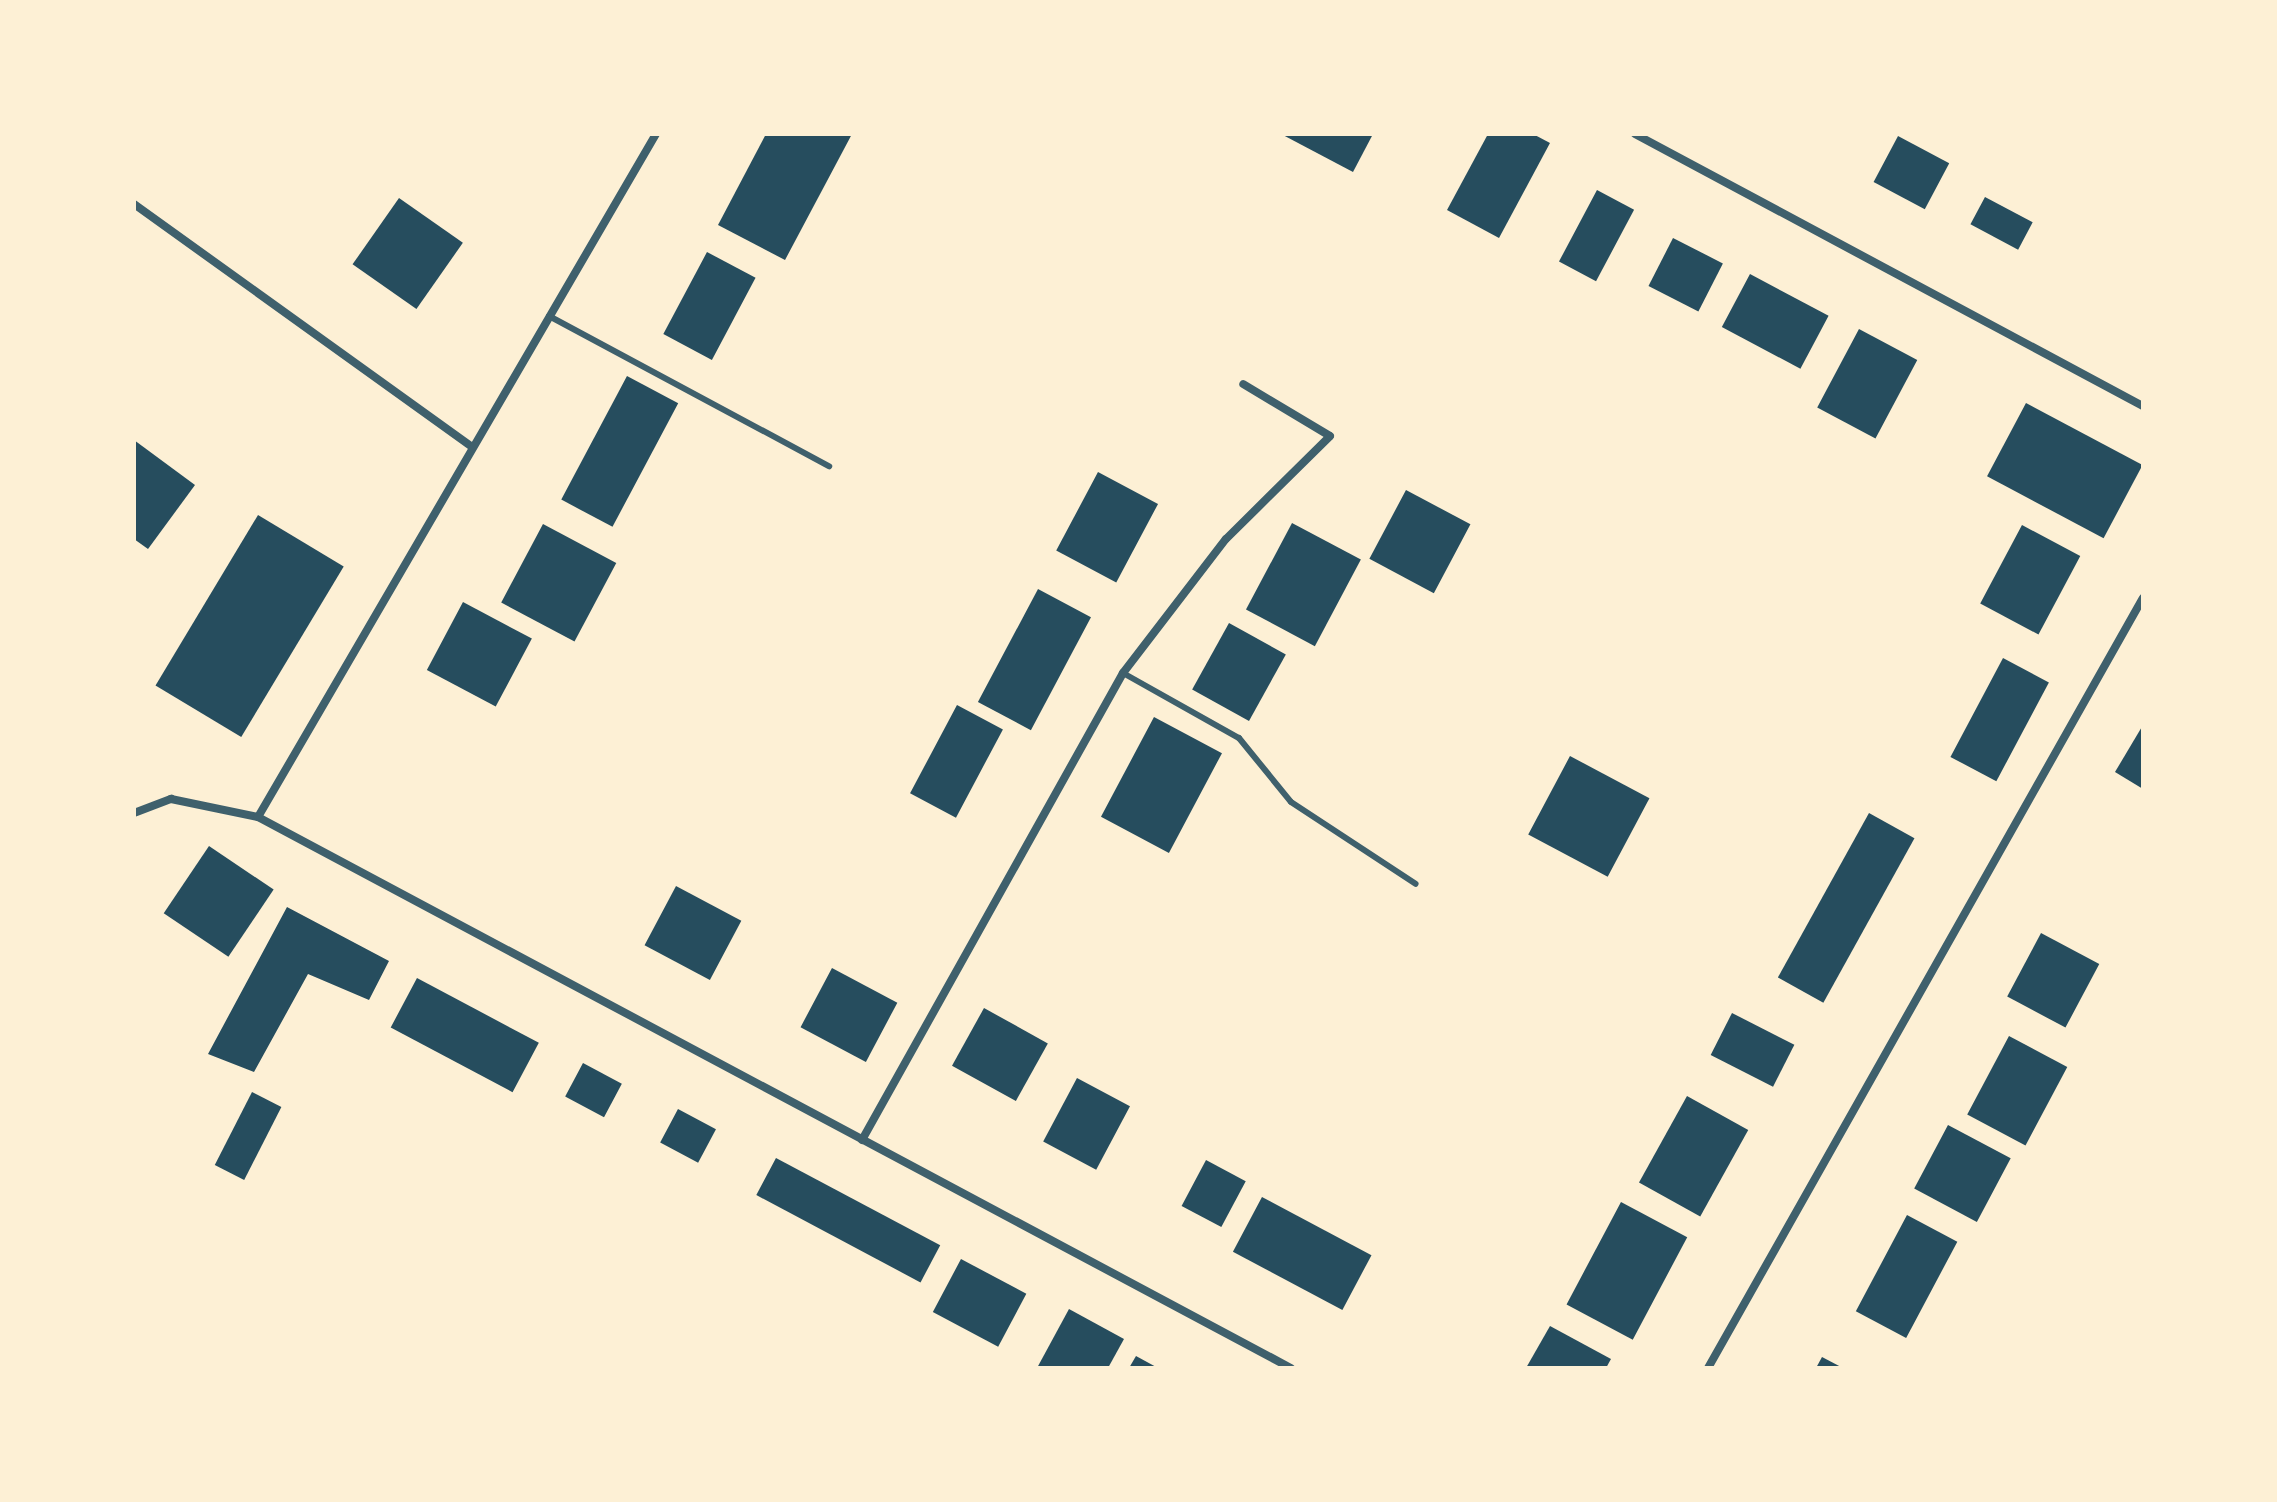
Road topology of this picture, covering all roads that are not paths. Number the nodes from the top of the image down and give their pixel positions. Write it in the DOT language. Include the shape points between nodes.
graph roads {
  1 [pos="656,134"];
  2 [pos="1635,134"];
  3 [pos="134,204"];
  4 [pos="549,316"];
  5 [pos="1243,384"];
  6 [pos="2143,406"];
  7 [pos="472,447"];
  8 [pos="829,466"];
  9 [pos="2143,598"];
  10 [pos="1123,673"];
  11 [pos="134,813"];
  12 [pos="258,817"];
  13 [pos="1416,884"];
  14 [pos="862,1140"];
  15 [pos="1291,1368"];
  16 [pos="1708,1368"];
  1 -- 4 [label="street"];
  2 -- 6 [label="street"];
  3 -- 7 [label="street"];
  4 -- 7 [label="street"];
  4 -- 8 [label="lane"];
  5 -- 10 [label="street" via="1330,436 1226,539"];
  7 -- 12 [label="street"];
  9 -- 16 [label="street"];
  10 -- 13 [label="lane" via="1239,738 1291,802"];
  10 -- 14 [label="street"];
  11 -- 12 [label="street" via="171,799"];
  12 -- 14 [label="street"];
  14 -- 15 [label="street"];
}
